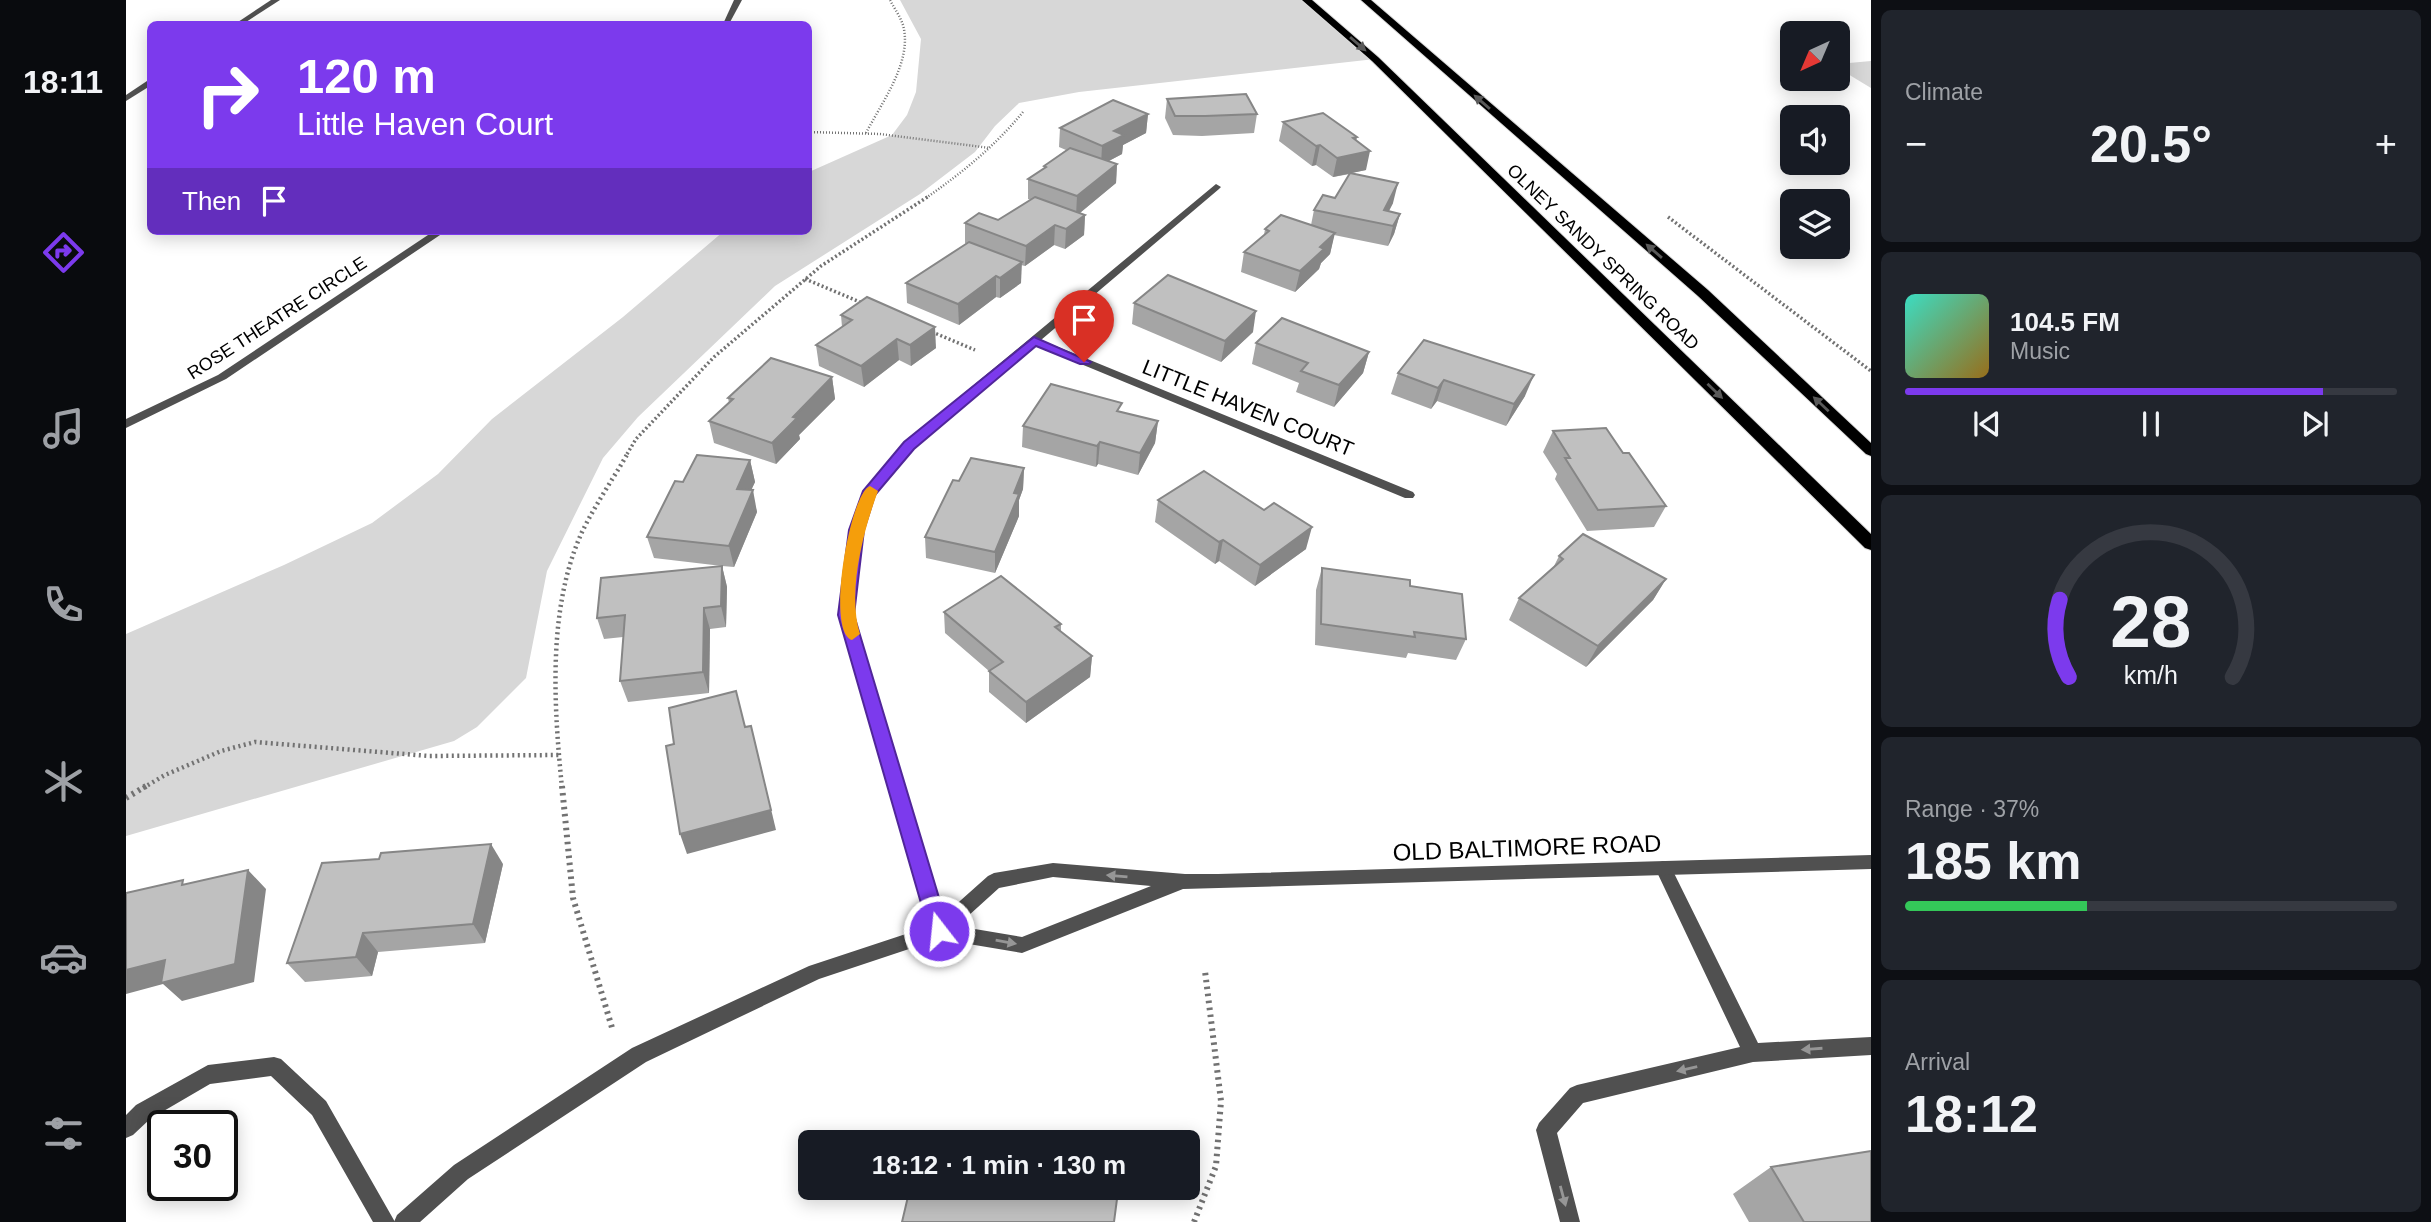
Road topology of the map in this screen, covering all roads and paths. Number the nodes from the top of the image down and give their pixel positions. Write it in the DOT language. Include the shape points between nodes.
graph roads {
  1 [pos="276,0"];
  2 [pos="738,0"];
  3 [pos="890,0"];
  4 [pos="1307,0"];
  5 [pos="1366,0"];
  6 [pos="244,21"];
  7 [pos="728,21"];
  8 [pos="147,85"];
  9 [pos="126,99"];
  10 [pos="1023,112"];
  11 [pos="812,132"];
  12 [pos="866,133"];
  13 [pos="991,148"];
  14 [pos="1216,187"];
  15 [pos="1660,211"];
  16 [pos="435,235"];
  17 [pos="805,279"];
  18 [pos="868,305"];
  19 [pos="931,332"];
  20 [pos="1034,341"];
  21 [pos="1007,364"];
  22 [pos="1871,371"];
  23 [pos="126,424"];
  24 [pos="1871,451"];
  25 [pos="1409,495"];
  26 [pos="1871,544"];
  27 [pos="559,755"];
  28 [pos="126,798"];
  29 [pos="1871,862"];
  30 [pos="1663,868"];
  31 [pos="1185,882"];
  32 [pos="939,931"];
  33 [pos="1205,971"];
  34 [pos="1871,1046"];
  35 [pos="1754,1053"];
  36 [pos="623,1066"];
  37 [pos="126,1128"];
  38 [pos="385,1222"];
  39 [pos="404,1222"];
  40 [pos="1194,1222"];
  41 [pos="1570,1222"];
  1 -- 6 [label="street"];
  2 -- 7 [label="street"];
  3 -- 12 [label="path" via="903,26 902,54 895,79"];
  4 -- 26 [label="main road, OLNEY SANDY SPRING ROAD, one-way" via="1375,59"];
  24 -- 5 [label="main road, OLNEY SANDY SPRING ROAD, one-way" via="1703,293"];
  8 -- 9 [label="street"];
  10 -- 13 [label="path"];
  11 -- 12 [label="path"];
  12 -- 13 [label="path"];
  13 -- 17 [label="path" via="957,178"];
  14 -- 20 [label="street"];
  15 -- 22 [label="path"];
  16 -- 23 [label="street, ROSE THEATRE CIRCLE" via="222,377"];
  17 -- 18 [label="path"];
  17 -- 27 [label="path" via="714,358 636,439 582,533 566,582 558,637 554,711"];
  19 -- 21 [label="path"];
  20 -- 21 [label="street"];
  20 -- 25 [label="street, LITTLE HAVEN COURT"];
  21 -- 32 [label="street" via="909,446 868,494 856,530 846,615"];
  27 -- 28 [label="path" via="429,756 255,742 165,775"];
  27 -- 36 [label="path" via="573,898"];
  29 -- 30 [label="street, OLD BALTIMORE ROAD"];
  30 -- 31 [label="street, OLD BALTIMORE ROAD"];
  30 -- 35 [label="street"];
  32 -- 31 [label="street, OLD BALTIMORE ROAD, one-way" via="1022,945"];
  31 -- 32 [label="street, OLD BALTIMORE ROAD, one-way" via="1053,870 994,881"];
  32 -- 36 [label="street, OLD BALTIMORE ROAD" via="815,972"];
  33 -- 40 [label="path" via="1222,1101 1216,1166"];
  34 -- 35 [label="street, one-way"];
  35 -- 41 [label="street, one-way" via="1577,1095 1546,1130"];
  36 -- 39 [label="street, OLD BALTIMORE ROAD" via="461,1172"];
  37 -- 38 [label="street" via="143,1112 208,1074 274,1066 319,1108"];
}
